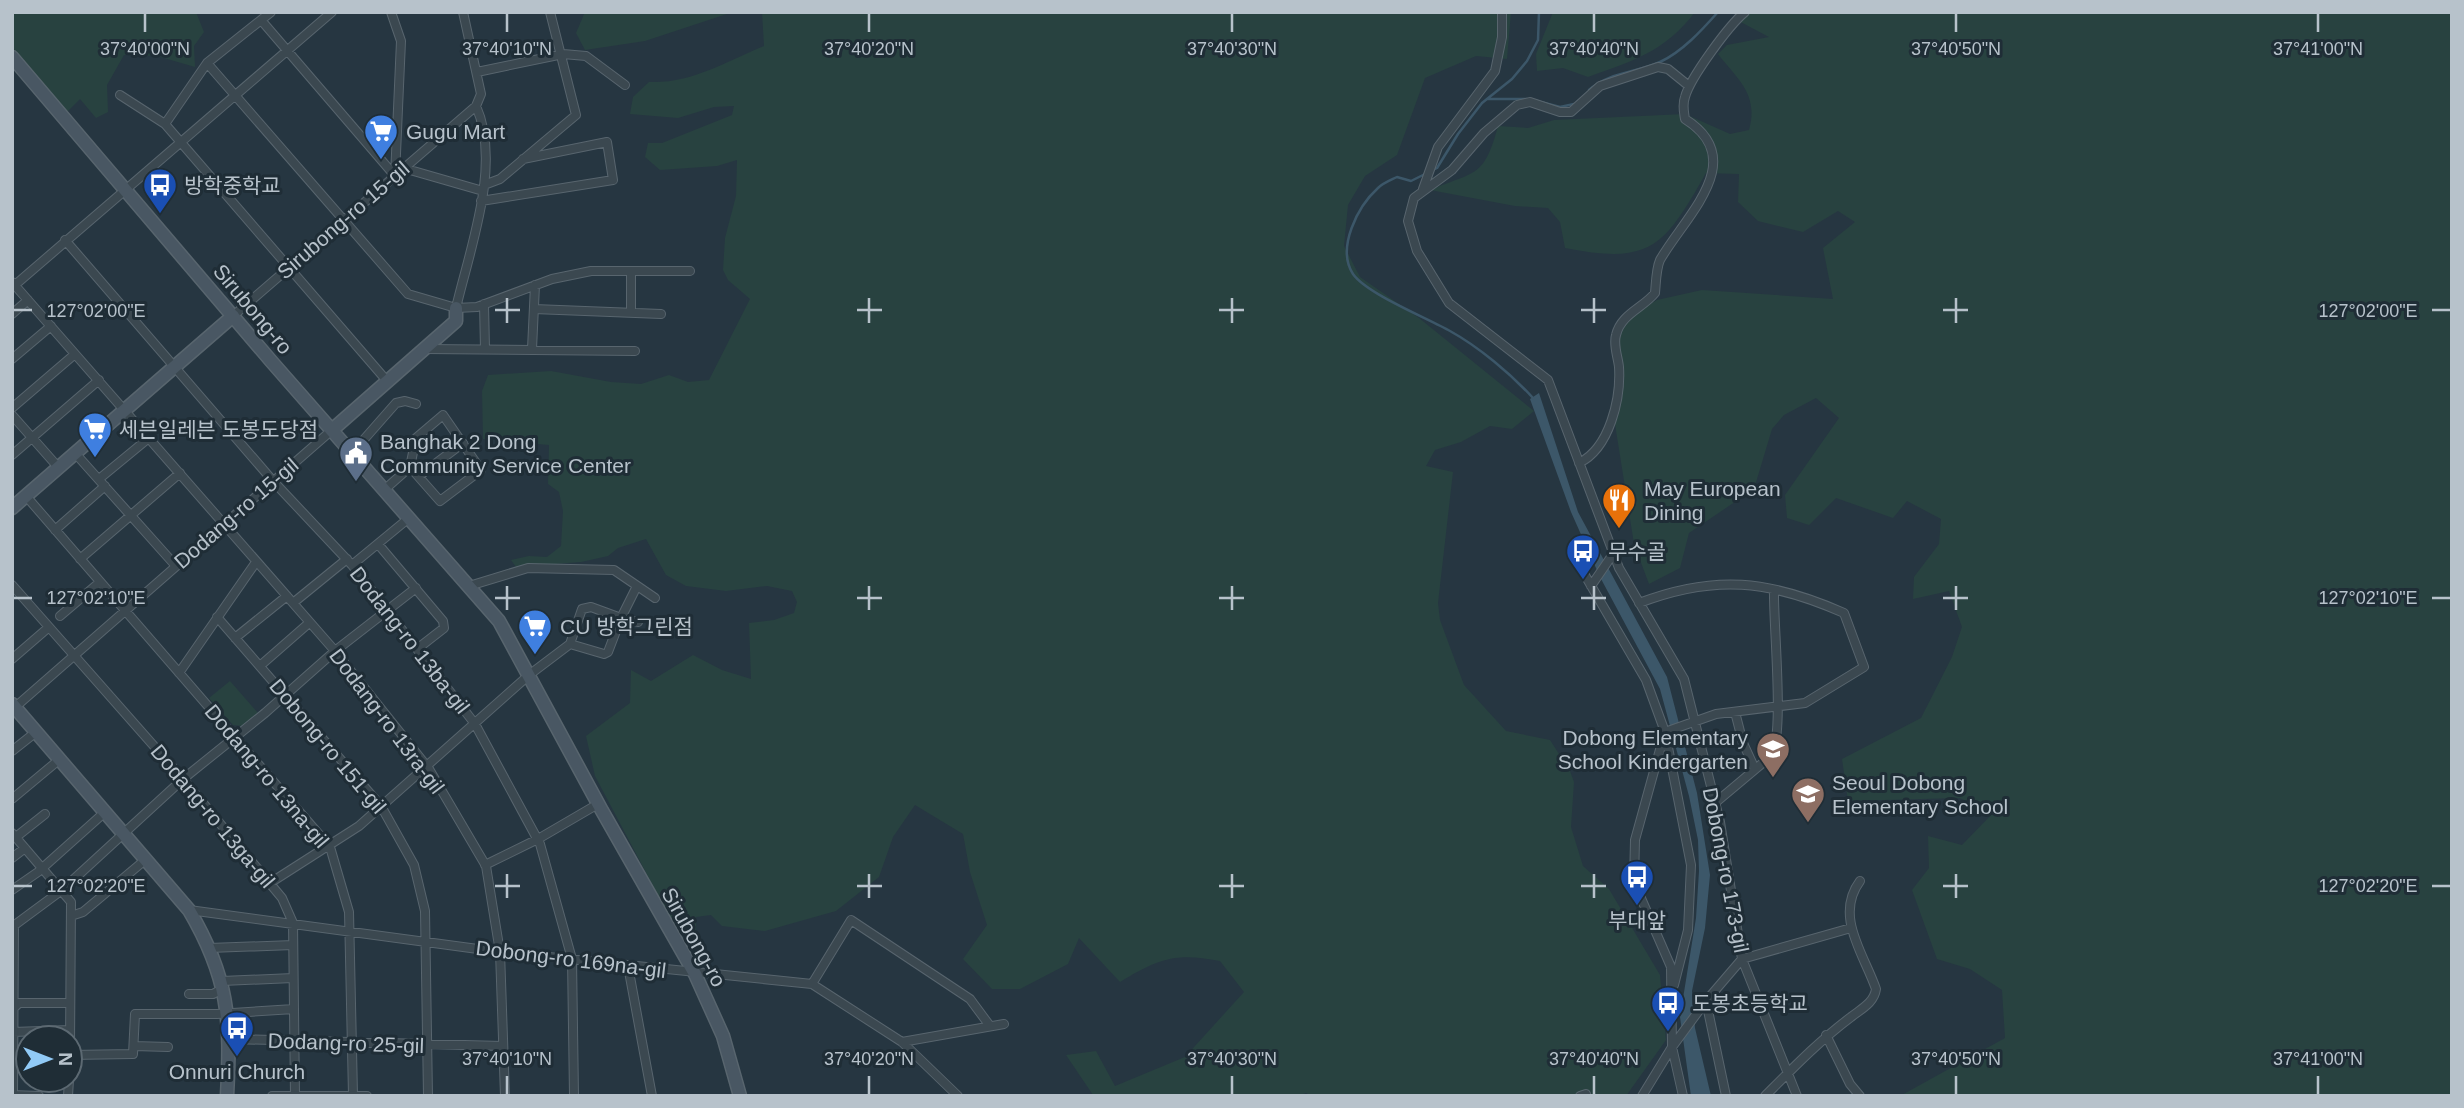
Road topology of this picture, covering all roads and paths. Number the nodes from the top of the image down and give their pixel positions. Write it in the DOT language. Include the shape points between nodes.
graph roads {
  1 [pos="271,12"];
  2 [pos="332,12"];
  3 [pos="391,12"];
  4 [pos="463,12"];
  5 [pos="550,12"];
  6 [pos="1502,12"];
  7 [pos="1745,12"];
  8 [pos="261,20"];
  9 [pos="288,51"];
  10 [pos="563,54"];
  11 [pos="12,57"];
  12 [pos="207,63"];
  13 [pos="477,72"];
  14 [pos="625,85"];
  15 [pos="1689,86"];
  16 [pos="234,94"];
  17 [pos="120,95"];
  18 [pos="476,106"];
  19 [pos="165,124"];
  20 [pos="180,141"];
  21 [pos="523,159"];
  22 [pos="403,168"];
  23 [pos="395,176"];
  24 [pos="1424,187"];
  25 [pos="484,188"];
  26 [pos="124,189"];
  27 [pos="481,201"];
  28 [pos="343,220"];
  29 [pos="65,240"];
  30 [pos="290,266"];
  31 [pos="690,271"];
  32 [pos="631,272"];
  33 [pos="14,283"];
  34 [pos="535,285"];
  35 [pos="28,300"];
  36 [pos="484,304"];
  37 [pos="456,307"];
  38 [pos="534,309"];
  39 [pos="12,313"];
  40 [pos="631,313"];
  41 [pos="662,314"];
  42 [pos="233,316"];
  43 [pos="51,326"];
  44 [pos="426,349"];
  45 [pos="485,349"];
  46 [pos="532,349"];
  47 [pos="635,351"];
  48 [pos="75,354"];
  49 [pos="12,359"];
  50 [pos="173,367"];
  51 [pos="99,380"];
  52 [pos="387,381"];
  53 [pos="416,404"];
  54 [pos="12,408"];
  55 [pos="126,409"];
  56 [pos="12,415"];
  57 [pos="332,430"];
  58 [pos="32,438"];
  59 [pos="150,438"];
  60 [pos="463,443"];
  61 [pos="75,453"];
  62 [pos="352,453"];
  63 [pos="12,455"];
  64 [pos="1580,463"];
  65 [pos="58,467"];
  66 [pos="410,467"];
  67 [pos="180,473"];
  68 [pos="419,476"];
  69 [pos="273,481"];
  70 [pos="102,482"];
  71 [pos="384,490"];
  72 [pos="26,496"];
  73 [pos="12,508"];
  74 [pos="130,514"];
  75 [pos="409,518"];
  76 [pos="223,524"];
  77 [pos="55,530"];
  78 [pos="378,544"];
  79 [pos="1611,556"];
  80 [pos="80,559"];
  81 [pos="256,562"];
  82 [pos="350,562"];
  83 [pos="175,565"];
  84 [pos="1578,565"];
  85 [pos="100,582"];
  86 [pos="12,585"];
  87 [pos="1593,585"];
  88 [pos="469,586"];
  89 [pos="637,586"];
  90 [pos="416,588"];
  91 [pos="1774,590"];
  92 [pos="655,598"];
  93 [pos="290,599"];
  94 [pos="1639,603"];
  95 [pos="386,610"];
  96 [pos="124,611"];
  97 [pos="60,617"];
  98 [pos="217,617"];
  99 [pos="621,618"];
  100 [pos="638,622"];
  101 [pos="309,624"];
  102 [pos="49,627"];
  103 [pos="235,638"];
  104 [pos="570,644"];
  105 [pos="417,649"];
  106 [pos="335,651"];
  107 [pos="73,655"];
  108 [pos="12,659"];
  109 [pos="261,665"];
  110 [pos="180,673"];
  111 [pos="529,675"];
  112 [pos="285,695"];
  113 [pos="13,707"];
  114 [pos="1778,707"];
  115 [pos="1735,712"];
  116 [pos="1694,721"];
  117 [pos="475,724"];
  118 [pos="36,732"];
  119 [pos="1666,732"];
  120 [pos="236,736"];
  121 [pos="12,751"];
  122 [pos="60,759"];
  123 [pos="427,767"];
  124 [pos="1754,767"];
  125 [pos="183,779"];
  126 [pos="12,799"];
  127 [pos="1715,803"];
  128 [pos="598,804"];
  129 [pos="381,806"];
  130 [pos="105,812"];
  131 [pos="45,814"];
  132 [pos="123,833"];
  133 [pos="14,835"];
  134 [pos="538,839"];
  135 [pos="330,847"];
  136 [pos="25,848"];
  137 [pos="12,858"];
  138 [pos="145,860"];
  139 [pos="485,864"];
  140 [pos="42,867"];
  141 [pos="1860,881"];
  142 [pos="270,884"];
  143 [pos="12,890"];
  144 [pos="62,890"];
  145 [pos="189,910"];
  146 [pos="71,916"];
  147 [pos="293,923"];
  148 [pos="13,927"];
  149 [pos="1851,928"];
  150 [pos="351,931"];
  151 [pos="427,942"];
  152 [pos="293,946"];
  153 [pos="209,948"];
  154 [pos="500,952"];
  155 [pos="13,956"];
  156 [pos="572,959"];
  157 [pos="1742,959"];
  158 [pos="628,966"];
  159 [pos="695,974"];
  160 [pos="13,975"];
  161 [pos="293,978"];
  162 [pos="223,984"];
  163 [pos="812,984"];
  164 [pos="1674,985"];
  165 [pos="189,994"];
  166 [pos="70,1003"];
  167 [pos="1703,1005"];
  168 [pos="13,1009"];
  169 [pos="294,1009"];
  170 [pos="229,1013"];
  171 [pos="70,1024"];
  172 [pos="1004,1024"];
  173 [pos="990,1026"];
  174 [pos="13,1031"];
  175 [pos="1826,1035"];
  176 [pos="230,1039"];
  177 [pos="294,1039"];
  178 [pos="902,1042"];
  179 [pos="353,1044"];
  180 [pos="1673,1045"];
  181 [pos="134,1046"];
  182 [pos="427,1046"];
  183 [pos="503,1046"];
  184 [pos="168,1048"];
  185 [pos="84,1055"];
  186 [pos="13,1057"];
  187 [pos="1787,1070"];
  188 [pos="13,1095"];
  189 [pos="295,1095"];
  190 [pos="353,1095"];
  191 [pos="39,1096"];
  192 [pos="227,1096"];
  193 [pos="272,1096"];
  194 [pos="367,1096"];
  195 [pos="428,1096"];
  196 [pos="505,1096"];
  197 [pos="574,1096"];
  198 [pos="652,1096"];
  199 [pos="740,1096"];
  200 [pos="958,1096"];
  201 [pos="1642,1096"];
  202 [pos="1683,1096"];
  203 [pos="1726,1096"];
  204 [pos="1765,1096"];
  205 [pos="1797,1096"];
  206 [pos="1860,1096"];
  1 -- 8 [label="street"];
  2 -- 9 [label="street"];
  3 -- 23 [label="street" via="401,41"];
  4 -- 13 [label="street"];
  5 -- 10 [label="street"];
  6 -- 24 [label="street, Dobong-ro 173-gil" via="1502,37 1490,81 1452,128 1432,161"];
  7 -- 15 [label="street" via="1731,24"];
  8 -- 9 [label="street"];
  8 -- 12 [label="street"];
  9 -- 16 [label="street"];
  9 -- 23 [label="street"];
  10 -- 13 [label="street"];
  10 -- 14 [label="street" via="586,56"];
  10 -- 21 [label="street" via="576,115"];
  11 -- 26 [label="street, Sirubong-ro"];
  12 -- 16 [label="street"];
  12 -- 19 [label="street"];
  13 -- 18 [label="street" via="481,94"];
  15 -- 24 [label="street" via="1658,67 1600,86 1570,112 1521,103 1489,129 1452,170"];
  15 -- 64 [label="street" via="1683,106 1685,119 1711,142 1714,170 1659,262 1655,293 1619,327 1615,338 1619,396 1614,416 1604,436"];
  16 -- 20 [label="street"];
  16 -- 28 [label="street"];
  17 -- 19 [label="street"];
  18 -- 22 [label="street, Sirubong-ro 15-gil"];
  18 -- 25 [label="street" via="484,131"];
  19 -- 20 [label="street"];
  20 -- 26 [label="street"];
  20 -- 30 [label="street"];
  21 -- 25 [label="street"];
  21 -- 27 [label="street" via="607,142 613,180"];
  22 -- 23 [label="street, Sirubong-ro 15-gil"];
  22 -- 25 [label="street"];
  23 -- 28 [label="street, Sirubong-ro 15-gil"];
  24 -- 64 [label="street, Dobong-ro 173-gil" via="1410,204 1408,221 1431,277 1454,308 1546,377"];
  25 -- 27 [label="street"];
  26 -- 29 [label="street"];
  26 -- 42 [label="street, Sirubong-ro"];
  27 -- 37 [label="street"];
  28 -- 30 [label="street, Sirubong-ro 15-gil"];
  28 -- 37 [label="street" via="408,294"];
  29 -- 33 [label="street"];
  29 -- 50 [label="street, Dodang-ro 13ba-gil"];
  30 -- 42 [label="street, Sirubong-ro 15-gil"];
  30 -- 52 [label="street"];
  31 -- 32 [label="street"];
  32 -- 34 [label="street" via="591,271"];
  32 -- 40 [label="street"];
  33 -- 35 [label="street, Dodang-ro 13ra-gil"];
  34 -- 36 [label="street"];
  34 -- 38 [label="street"];
  35 -- 39 [label="street"];
  35 -- 43 [label="street, Dodang-ro 13ra-gil"];
  36 -- 37 [label="street"];
  36 -- 45 [label="street"];
  37 -- 44 [label="street" via="456,321"];
  38 -- 40 [label="street"];
  38 -- 46 [label="street"];
  40 -- 41 [label="street"];
  42 -- 50 [label="street"];
  42 -- 57 [label="street, Sirubong-ro"];
  43 -- 48 [label="street, Dodang-ro 13ra-gil"];
  43 -- 49 [label="street"];
  44 -- 45 [label="street"];
  44 -- 52 [label="street"];
  45 -- 46 [label="street"];
  46 -- 47 [label="street"];
  48 -- 51 [label="street, Dodang-ro 13ra-gil"];
  48 -- 54 [label="street"];
  50 -- 55 [label="street"];
  50 -- 69 [label="street, Dodang-ro 13ba-gil"];
  51 -- 55 [label="street, Dodang-ro 13ra-gil"];
  51 -- 58 [label="street"];
  52 -- 57 [label="street"];
  53 -- 62 [label="street" via="396,403"];
  55 -- 59 [label="street, Dodang-ro 13ra-gil"];
  55 -- 61 [label="street"];
  56 -- 58 [label="street"];
  57 -- 62 [label="street, Sirubong-ro"];
  57 -- 69 [label="street, Dodang-ro 15-gil"];
  58 -- 63 [label="street"];
  58 -- 65 [label="street"];
  59 -- 67 [label="street, Dodang-ro 13ra-gil"];
  59 -- 70 [label="street"];
  60 -- 66 [label="street" via="443,415 416,438"];
  60 -- 68 [label="street"];
  60 -- 68 [label="street" via="480,466 480,474 440,501"];
  61 -- 65 [label="street"];
  61 -- 70 [label="street"];
  62 -- 71 [label="street, Sirubong-ro"];
  64 -- 79 [label="street, Dobong-ro 173-gil"];
  65 -- 72 [label="street"];
  66 -- 68 [label="street"];
  66 -- 71 [label="street"];
  67 -- 74 [label="street"];
  67 -- 76 [label="street, Dodang-ro 13ra-gil"];
  69 -- 76 [label="street, Dodang-ro 15-gil"];
  69 -- 82 [label="street, Dodang-ro 13ba-gil"];
  70 -- 74 [label="street"];
  70 -- 77 [label="street"];
  71 -- 75 [label="street, Sirubong-ro"];
  72 -- 73 [label="street"];
  72 -- 77 [label="street, Dodang-ro 13na-gil"];
  74 -- 80 [label="street"];
  74 -- 83 [label="street"];
  75 -- 78 [label="street"];
  75 -- 88 [label="street, Sirubong-ro"];
  76 -- 81 [label="street, Dodang-ro 13ra-gil"];
  76 -- 83 [label="street, Dodang-ro 15-gil"];
  77 -- 80 [label="street, Dodang-ro 13na-gil"];
  78 -- 82 [label="street"];
  78 -- 90 [label="street"];
  79 -- 87 [label="street"];
  79 -- 94 [label="street, Dobong-ro 173-gil"];
  80 -- 85 [label="street, Dodang-ro 13na-gil"];
  81 -- 93 [label="street, Dodang-ro 13ra-gil"];
  81 -- 98 [label="street"];
  82 -- 93 [label="street"];
  82 -- 95 [label="street, Dodang-ro 13ba-gil"];
  83 -- 96 [label="street, Dodang-ro 15-gil"];
  84 -- 87 [label="street"];
  85 -- 96 [label="street, Dodang-ro 13na-gil"];
  85 -- 97 [label="street"];
  86 -- 102 [label="street, Dodang-ro 13ga-gil"];
  87 -- 119 [label="street" via="1646,680"];
  88 -- 89 [label="street" via="512,571 555,567 614,570"];
  88 -- 111 [label="street, Sirubong-ro" via="499,621"];
  89 -- 92 [label="street"];
  89 -- 99 [label="street"];
  90 -- 95 [label="street"];
  90 -- 105 [label="street" via="444,625"];
  91 -- 94 [label="street" via="1708,583"];
  91 -- 114 [label="street"];
  91 -- 114 [label="street" via="1844,613 1864,667 1813,699"];
  93 -- 101 [label="street, Dodang-ro 13ra-gil"];
  93 -- 103 [label="street"];
  94 -- 116 [label="street, Dobong-ro 173-gil" via="1674,657"];
  95 -- 105 [label="street, Dodang-ro 13ba-gil"];
  95 -- 106 [label="street"];
  96 -- 107 [label="street, Dodang-ro 15-gil"];
  96 -- 110 [label="street, Dodang-ro 13na-gil"];
  98 -- 103 [label="street, Dobong-ro 151-gil"];
  98 -- 110 [label="street"];
  99 -- 100 [label="street"];
  99 -- 104 [label="street" via="608,652"];
  99 -- 104 [label="street" via="585,607"];
  101 -- 106 [label="street, Dodang-ro 13ra-gil"];
  101 -- 109 [label="street"];
  102 -- 107 [label="street, Dodang-ro 13ga-gil"];
  102 -- 108 [label="street"];
  103 -- 109 [label="street, Dobong-ro 151-gil"];
  104 -- 111 [label="street"];
  105 -- 117 [label="street, Dodang-ro 13ba-gil"];
  106 -- 112 [label="street"];
  106 -- 123 [label="street, Dodang-ro 13ra-gil"];
  107 -- 113 [label="street, Dodang-ro 15-gil"];
  107 -- 125 [label="street, Dodang-ro 13ga-gil"];
  109 -- 112 [label="street, Dobong-ro 151-gil"];
  110 -- 120 [label="street, Dodang-ro 13na-gil"];
  111 -- 117 [label="street"];
  111 -- 128 [label="street, Sirubong-ro"];
  112 -- 120 [label="street"];
  112 -- 129 [label="street, Dobong-ro 151-gil"];
  113 -- 118 [label="street"];
  114 -- 115 [label="street"];
  114 -- 124 [label="street" via="1774,752"];
  115 -- 116 [label="street"];
  115 -- 124 [label="street"];
  116 -- 119 [label="street"];
  116 -- 127 [label="street, Dobong-ro 173-gil"];
  117 -- 123 [label="street"];
  117 -- 134 [label="street, Dodang-ro 13ba-gil"];
  118 -- 121 [label="street"];
  118 -- 122 [label="street"];
  119 -- 164 [label="street" via="1691,865 1688,930"];
  119 -- 164 [label="street" via="1635,840 1634,882 1665,947"];
  120 -- 125 [label="street"];
  120 -- 135 [label="street, Dodang-ro 13na-gil"];
  122 -- 126 [label="street"];
  122 -- 130 [label="street"];
  123 -- 129 [label="street"];
  123 -- 139 [label="street, Dodang-ro 13ra-gil"];
  124 -- 127 [label="street"];
  125 -- 132 [label="street"];
  125 -- 142 [label="street, Dodang-ro 13ga-gil"];
  127 -- 157 [label="street, Dobong-ro 173-gil"];
  128 -- 134 [label="street"];
  128 -- 159 [label="street, Sirubong-ro"];
  129 -- 135 [label="street"];
  129 -- 151 [label="street, Dobong-ro 151-gil" via="414,865"];
  130 -- 132 [label="street"];
  130 -- 140 [label="street"];
  131 -- 133 [label="street"];
  132 -- 138 [label="street"];
  132 -- 144 [label="street"];
  133 -- 136 [label="street"];
  134 -- 139 [label="street"];
  134 -- 156 [label="street, Dodang-ro 13ba-gil"];
  135 -- 142 [label="street"];
  135 -- 150 [label="street, Dodang-ro 13na-gil"];
  136 -- 137 [label="street"];
  136 -- 140 [label="street"];
  138 -- 145 [label="street"];
  138 -- 146 [label="street" via="83,912"];
  139 -- 154 [label="street, Dodang-ro 13ra-gil"];
  140 -- 143 [label="street"];
  140 -- 144 [label="street"];
  141 -- 149 [label="street" via="1849,902"];
  142 -- 147 [label="street, Dodang-ro 13ga-gil"];
  144 -- 146 [label="street" via="71,902"];
  144 -- 148 [label="street"];
  145 -- 147 [label="street, Dobong-ro 169na-gil"];
  145 -- 153 [label="street"];
  146 -- 166 [label="street"];
  147 -- 150 [label="street, Dobong-ro 169na-gil"];
  147 -- 152 [label="street, Dodang-ro 13ga-gil"];
  148 -- 155 [label="street"];
  149 -- 157 [label="street"];
  149 -- 175 [label="street" via="1876,989 1874,999"];
  150 -- 151 [label="street, Dobong-ro 169na-gil"];
  150 -- 179 [label="street, Dodang-ro 13na-gil"];
  151 -- 154 [label="street, Dobong-ro 169na-gil"];
  151 -- 182 [label="street, Dobong-ro 151-gil"];
  152 -- 153 [label="street"];
  152 -- 161 [label="street, Dodang-ro 13ga-gil"];
  153 -- 162 [label="street"];
  154 -- 156 [label="street, Dobong-ro 169na-gil"];
  154 -- 183 [label="street, Dodang-ro 13ra-gil"];
  155 -- 160 [label="street"];
  156 -- 158 [label="street, Dobong-ro 169na-gil"];
  156 -- 197 [label="street, Dodang-ro 13ba-gil"];
  157 -- 167 [label="street"];
  157 -- 187 [label="street, Dobong-ro 173-gil"];
  158 -- 159 [label="street, Dobong-ro 169na-gil"];
  158 -- 198 [label="street"];
  159 -- 163 [label="street, Dobong-ro 169na-gil"];
  159 -- 199 [label="street, Sirubong-ro" via="723,1036"];
  160 -- 168 [label="street"];
  161 -- 162 [label="street"];
  161 -- 169 [label="street, Dodang-ro 13ga-gil"];
  162 -- 165 [label="street" via="213,994"];
  162 -- 170 [label="street"];
  163 -- 173 [label="street" via="851,920 970,999"];
  163 -- 178 [label="street, Dobong-ro 169na-gil"];
  164 -- 180 [label="street"];
  166 -- 168 [label="street" via="19,1003"];
  166 -- 171 [label="street"];
  167 -- 180 [label="street"];
  167 -- 203 [label="street"];
  168 -- 174 [label="street"];
  169 -- 170 [label="street"];
  169 -- 177 [label="street, Dodang-ro 13ga-gil"];
  170 -- 176 [label="street"];
  170 -- 181 [label="street" via="135,1014"];
  172 -- 173 [label="street"];
  173 -- 178 [label="street"];
  174 -- 186 [label="street"];
  175 -- 187 [label="street"];
  175 -- 206 [label="street"];
  176 -- 177 [label="street, Dodang-ro 25-gil"];
  176 -- 192 [label="street"];
  177 -- 179 [label="street, Dodang-ro 25-gil"];
  177 -- 189 [label="street, Dodang-ro 13ga-gil"];
  178 -- 200 [label="street, Dobong-ro 169na-gil"];
  179 -- 182 [label="street, Dodang-ro 25-gil"];
  179 -- 190 [label="street, Dodang-ro 13na-gil"];
  180 -- 201 [label="street"];
  180 -- 202 [label="street"];
  181 -- 184 [label="street"];
  181 -- 185 [label="street" via="133,1054"];
  182 -- 183 [label="street, Dodang-ro 25-gil"];
  182 -- 195 [label="street, Dobong-ro 151-gil"];
  183 -- 196 [label="street, Dodang-ro 13ra-gil"];
  186 -- 188 [label="street"];
  187 -- 204 [label="street"];
  187 -- 205 [label="street, Dobong-ro 173-gil"];
  188 -- 191 [label="street"];
  189 -- 190 [label="street"];
  189 -- 193 [label="street"];
  190 -- 194 [label="street"];
}
